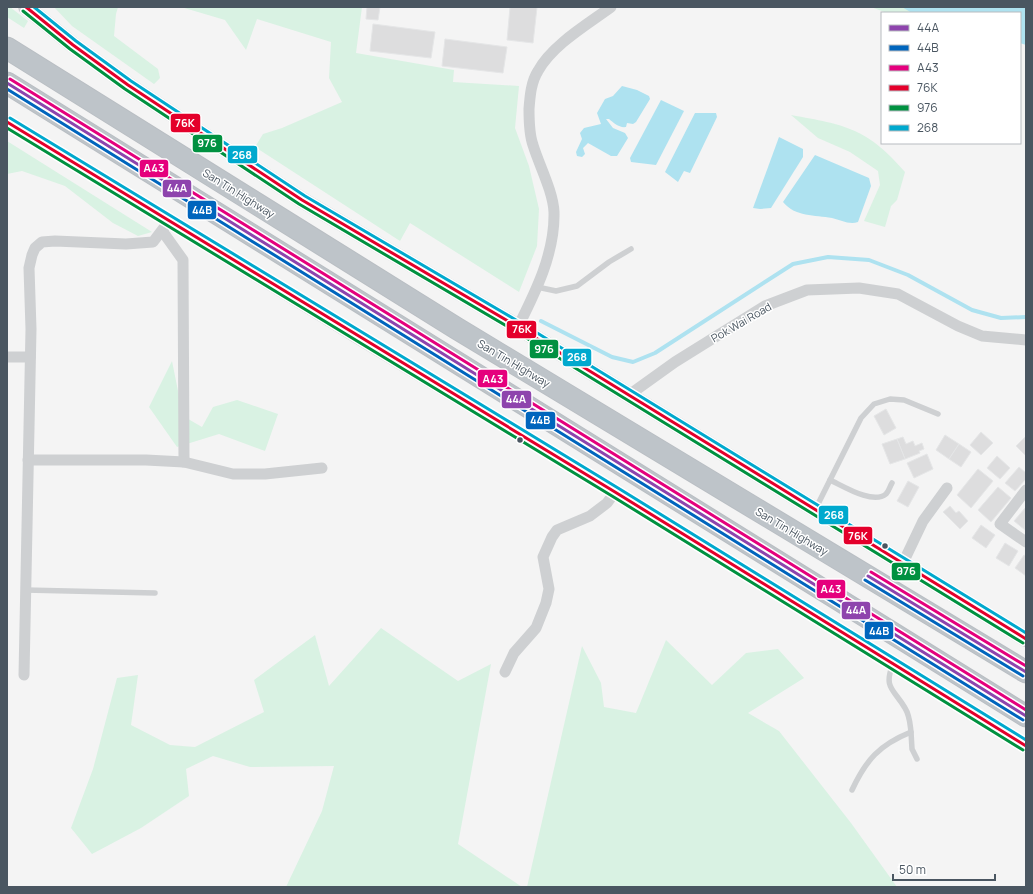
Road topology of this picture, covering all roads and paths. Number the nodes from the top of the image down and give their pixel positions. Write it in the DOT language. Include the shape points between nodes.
graph roads {
  1 [pos="26,7"];
  2 [pos="611,7"];
  3 [pos="7,48"];
  4 [pos="7,83"];
  5 [pos="7,122"];
  6 [pos="166,226"];
  7 [pos="632,249"];
  8 [pos="537,287"];
  9 [pos="518,327"];
  10 [pos="1026,340"];
  11 [pos="7,357"];
  12 [pos="30,357"];
  13 [pos="629,395"];
  14 [pos="938,414"];
  15 [pos="28,460"];
  16 [pos="184,462"];
  17 [pos="322,468"];
  18 [pos="830,480"];
  19 [pos="892,482"];
  20 [pos="947,488"];
  21 [pos="1026,490"];
  22 [pos="615,492"];
  23 [pos="815,509"];
  24 [pos="1026,542"];
  25 [pos="903,563"];
  26 [pos="25,590"];
  27 [pos="155,593"];
  28 [pos="1026,639"];
  29 [pos="893,664"];
  30 [pos="505,672"];
  31 [pos="1026,672"];
  32 [pos="24,675"];
  33 [pos="1026,716"];
  34 [pos="911,732"];
  35 [pos="1026,746"];
  36 [pos="917,759"];
  37 [pos="852,790"];
  1 -- 9 [label="main road" via="99,64 217,145 302,200"];
  2 -- 8 [label="street" via="547,59 538,71 532,87 529,119 532,144 544,173 554,210 547,262"];
  3 -- 31 [label="highway, San Tin Highway" via="450,324"];
  4 -- 33 [label="highway"];
  5 -- 6 [label="street"];
  6 -- 12 [label="street" via="153,242 126,244 56,241 42,242 35,248 29,268"];
  6 -- 16 [label="street" via="183,260"];
  6 -- 22 [label="street"];
  7 -- 8 [label="lane" via="609,262 577,286 556,291"];
  8 -- 9 [label="street"];
  9 -- 13 [label="main road"];
  10 -- 13 [label="street, Pok Wai Road" via="982,336 898,294 859,288 807,290 765,306"];
  11 -- 12 [label="street"];
  12 -- 15 [label="street"];
  13 -- 23 [label="main road"];
  14 -- 18 [label="lane" via="904,400 890,399 874,404 861,418"];
  15 -- 16 [label="street"];
  15 -- 26 [label="street"];
  16 -- 17 [label="street" via="233,474 265,474"];
  18 -- 19 [label="lane" via="867,497 886,494"];
  18 -- 23 [label="lane"];
  20 -- 25 [label="street" via="923,521"];
  21 -- 24 [label="street" via="1000,524"];
  22 -- 29 [label="street"];
  22 -- 30 [label="street" via="590,516 557,530 552,536 543,557 549,589 546,603 536,628 514,653"];
  23 -- 25 [label="main road"];
  25 -- 28 [label="main road"];
  26 -- 27 [label="lane"];
  26 -- 32 [label="street"];
  29 -- 34 [label="lane" via="888,683 893,694 906,709"];
  29 -- 35 [label="street"];
  34 -- 36 [label="lane" via="912,748"];
  34 -- 37 [label="lane" via="893,739 874,753"];
}
